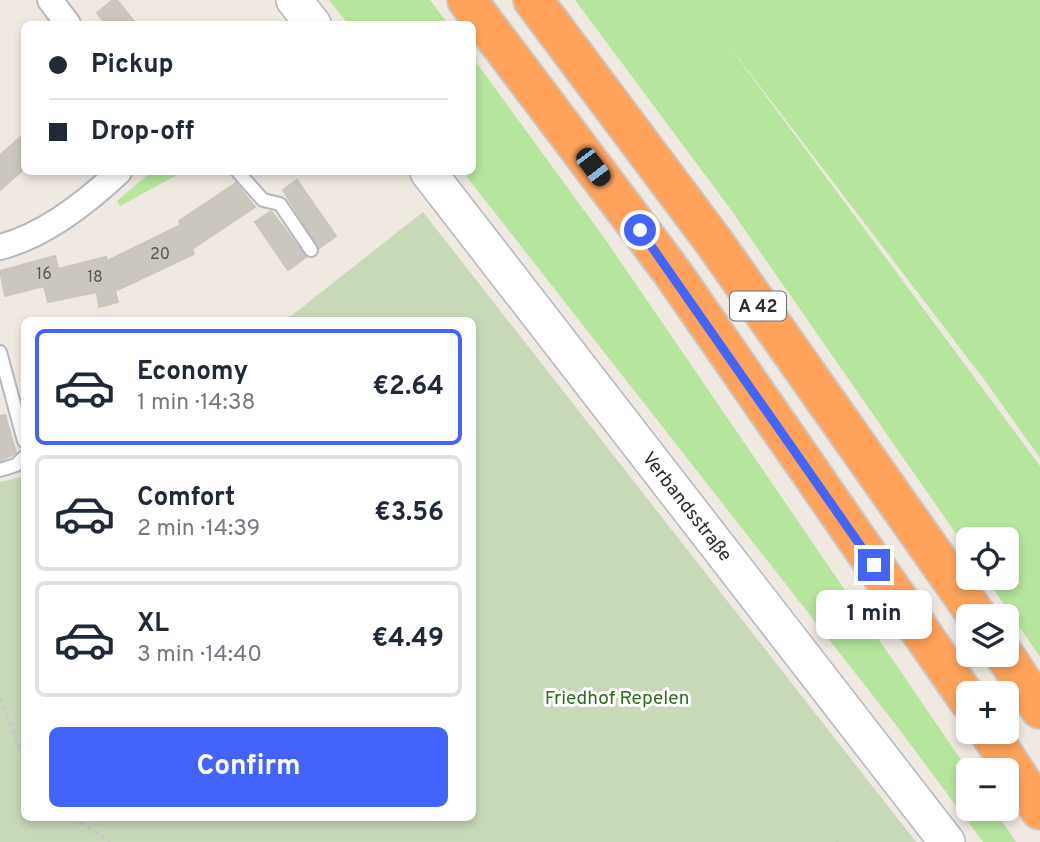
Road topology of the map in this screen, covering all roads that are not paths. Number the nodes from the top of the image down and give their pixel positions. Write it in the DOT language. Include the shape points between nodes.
graph roads {
  1 [pos="50,0"];
  2 [pos="294,0"];
  3 [pos="467,0"];
  4 [pos="533,0"];
  5 [pos="66,21"];
  6 [pos="311,21"];
  7 [pos="115,175"];
  8 [pos="241,175"];
  9 [pos="430,175"];
  10 [pos="0,247"];
  11 [pos="311,250"];
  12 [pos="0,352"];
  13 [pos="21,430"];
  14 [pos="21,460"];
  15 [pos="0,470"];
  16 [pos="969,604"];
  17 [pos="1013,667"];
  18 [pos="956,683"];
  19 [pos="1040,709"];
  20 [pos="997,744"];
  21 [pos="1040,810"];
  22 [pos="947,842"];
  1 -- 5 [label="street"];
  2 -- 6 [label="main road"];
  3 -- 18 [label="highway, A 42" via="671,272"];
  4 -- 16 [label="highway, A 42" via="713,242"];
  7 -- 10 [label="street" via="71,211 16,243"];
  8 -- 11 [label="lane" via="262,200 280,204"];
  9 -- 22 [label="main road, Verbandsstraße"];
  12 -- 13 [label="lane"];
  14 -- 15 [label="lane"];
  17 -- 19 [label="highway"];
  20 -- 21 [label="highway"];
}
